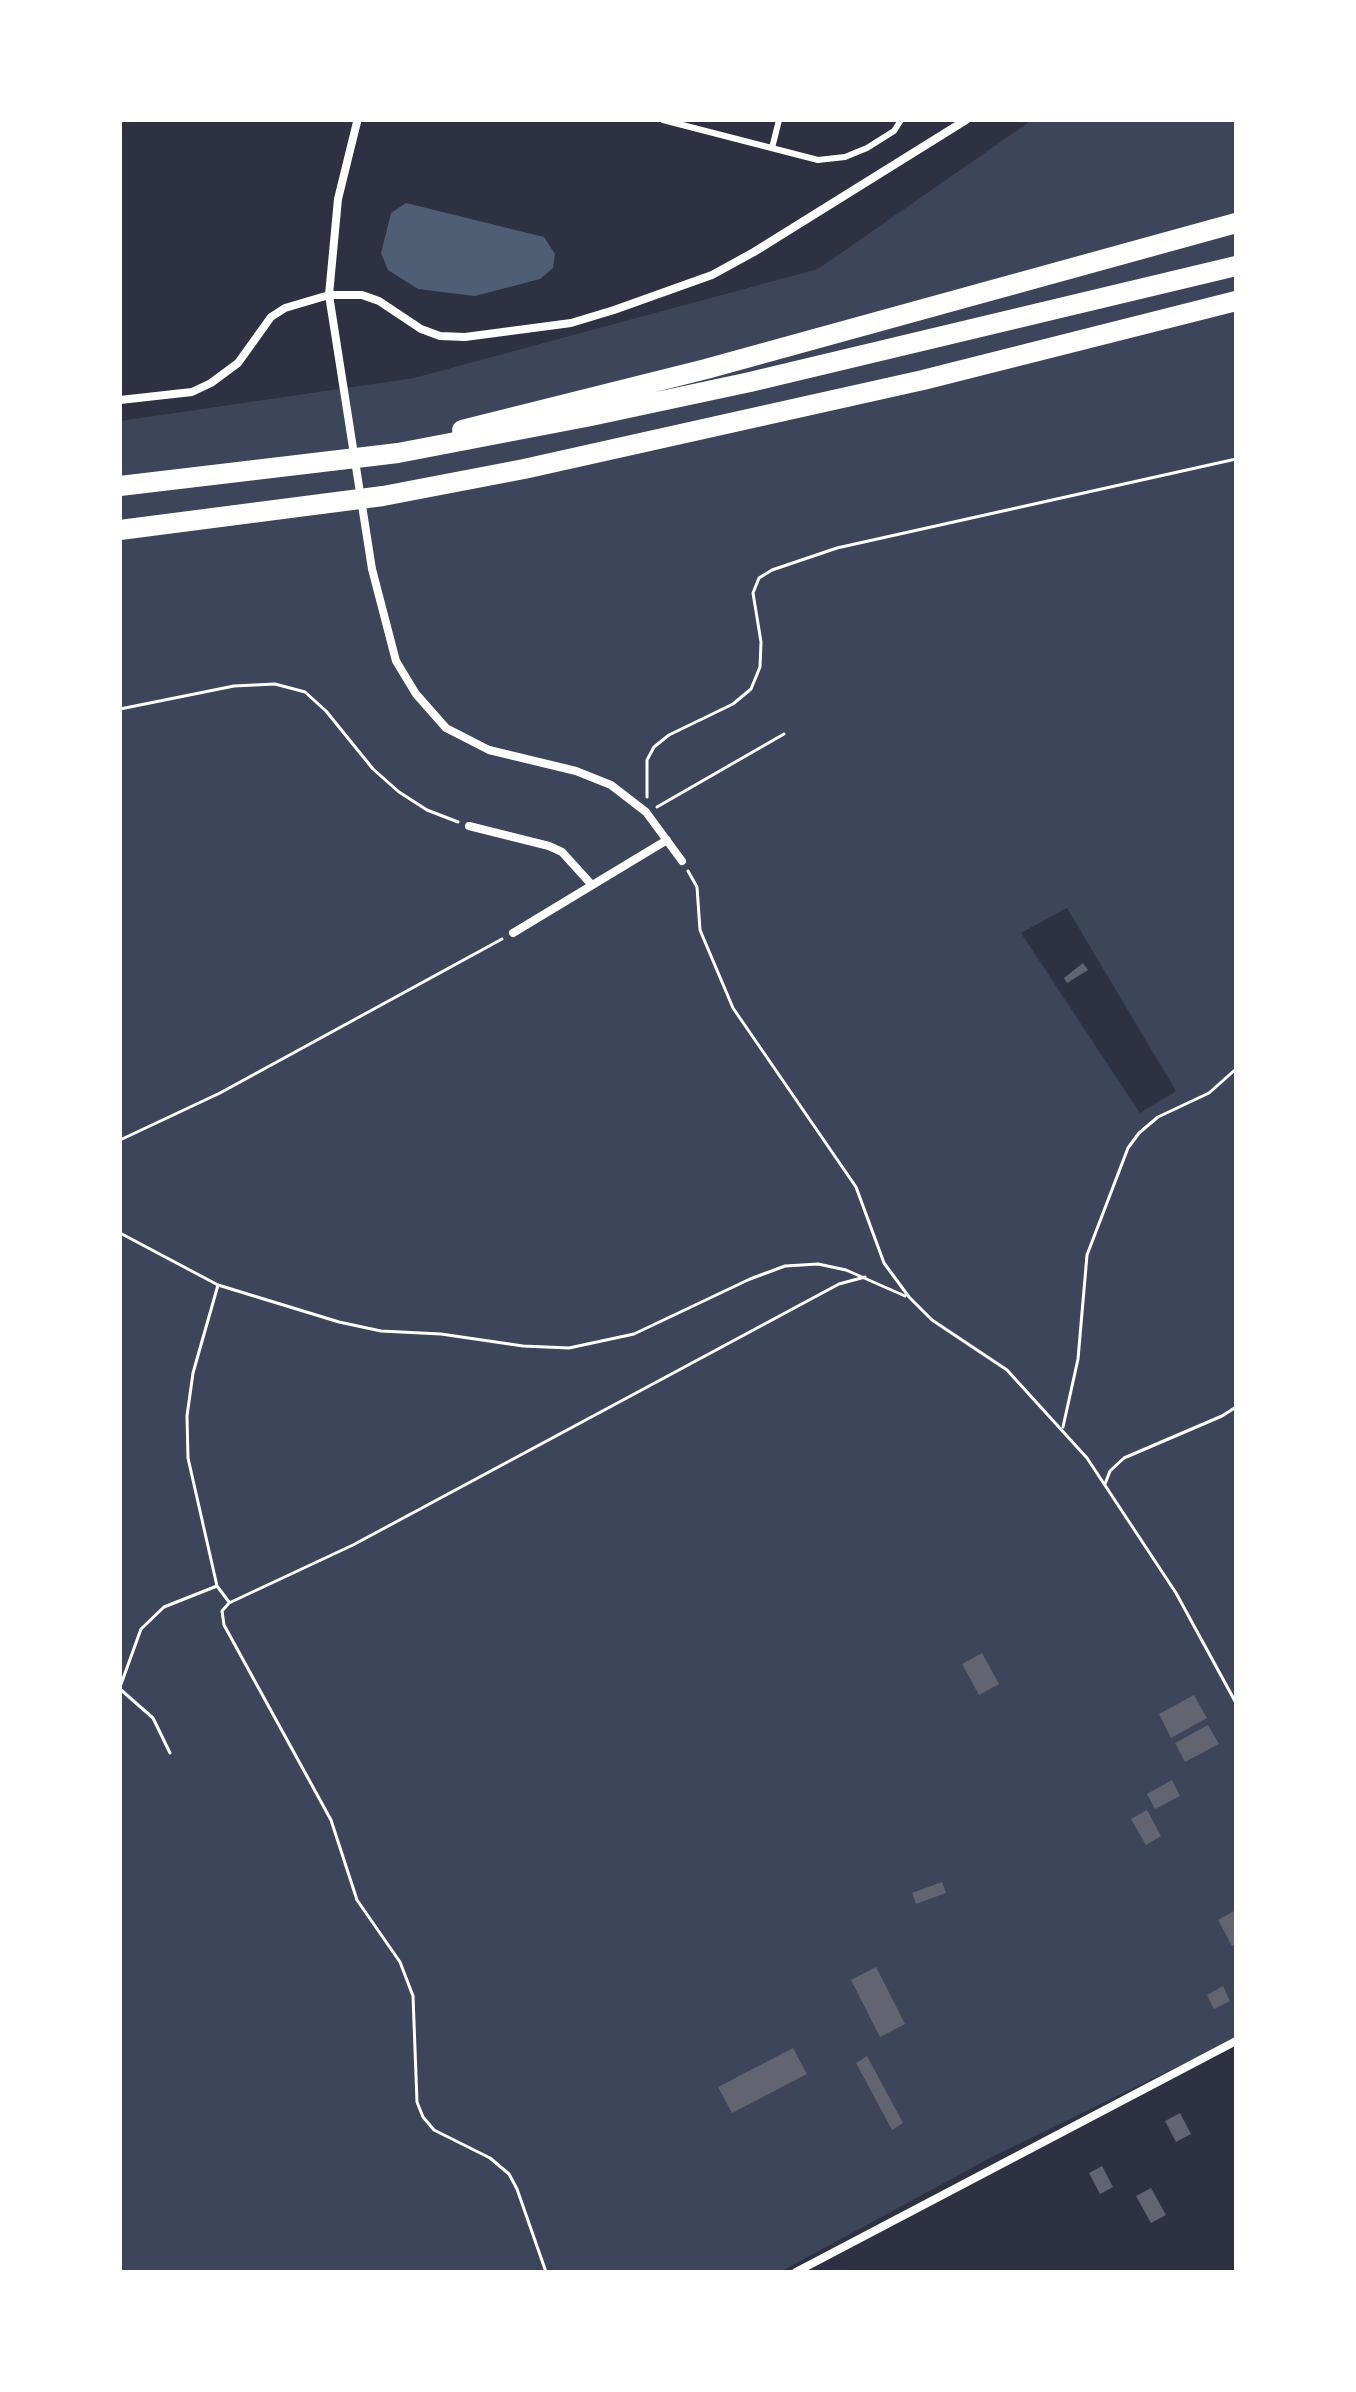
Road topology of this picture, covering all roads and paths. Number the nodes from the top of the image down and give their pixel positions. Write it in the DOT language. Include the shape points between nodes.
graph roads {
  1 [pos="663,120"];
  2 [pos="779,120"];
  3 [pos="901,120"];
  4 [pos="966,120"];
  5 [pos="357,122"];
  6 [pos="772,148"];
  7 [pos="1236,223"];
  8 [pos="1236,266"];
  9 [pos="329,295"];
  10 [pos="1236,301"];
  11 [pos="120,400"];
  12 [pos="398,453"];
  13 [pos="1236,459"];
  14 [pos="120,486"];
  15 [pos="120,530"];
  16 [pos="120,709"];
  17 [pos="784,734"];
  18 [pos="646,812"];
  19 [pos="469,826"];
  20 [pos="667,840"];
  21 [pos="682,861"];
  22 [pos="591,884"];
  23 [pos="513,933"];
  24 [pos="1236,1069"];
  25 [pos="120,1140"];
  26 [pos="120,1233"];
  27 [pos="865,1277"];
  28 [pos="218,1285"];
  29 [pos="909,1297"];
  30 [pos="1236,1407"];
  31 [pos="1063,1429"];
  32 [pos="1105,1484"];
  33 [pos="217,1586"];
  34 [pos="229,1603"];
  35 [pos="120,1688"];
  36 [pos="1236,1703"];
  37 [pos="170,1753"];
  38 [pos="1236,2041"];
  39 [pos="546,2272"];
  40 [pos="796,2272"];
  1 -- 6 [label="lane"];
  2 -- 6 [label="lane"];
  3 -- 6 [label="lane" via="894,131 845,157 818,160"];
  4 -- 9 [label="street" via="712,275 571,323 511,334 440,336 379,301"];
  5 -- 9 [label="street" via="338,199"];
  7 -- 12 [label="highway" via="706,369 489,421"];
  8 -- 12 [label="highway" via="750,382"];
  9 -- 11 [label="street" via="271,317 238,363 211,383 192,392"];
  9 -- 18 [label="street" via="372,569 396,661 416,694 438,721 465,739 594,777"];
  10 -- 15 [label="highway" via="923,380 524,469 383,496"];
  12 -- 14 [label="highway"];
  13 -- 18 [label="path" via="837,548 759,578 753,593 760,667 751,689 654,747 647,760"];
  16 -- 19 [label="path" via="234,686 275,684 305,692 399,792"];
  17 -- 18 [label="path"];
  18 -- 20 [label="street"];
  19 -- 22 [label="street" via="562,852"];
  20 -- 21 [label="street"];
  20 -- 22 [label="street"];
  21 -- 29 [label="path" via="697,887 700,930 733,1008 856,1187 884,1263"];
  22 -- 23 [label="street"];
  23 -- 25 [label="path" via="325,1038"];
  24 -- 31 [label="path" via="1209,1093 1158,1117 1128,1148 1087,1255 1078,1359"];
  26 -- 28 [label="path"];
  27 -- 28 [label="path" via="818,1264 785,1266 634,1334 569,1348 381,1331"];
  27 -- 29 [label="path"];
  27 -- 34 [label="path" via="839,1284 353,1545"];
  28 -- 33 [label="path" via="203,1330 187,1416 188,1458"];
  29 -- 31 [label="path" via="951,1335 1007,1370"];
  30 -- 32 [label="path" via="1124,1458"];
  31 -- 32 [label="path"];
  32 -- 36 [label="path" via="1176,1593"];
  33 -- 34 [label="path"];
  33 -- 35 [label="path" via="164,1607 141,1629"];
  34 -- 39 [label="path" via="222,1611 224,1625 331,1820 357,1900 400,1962 413,1996 417,2102 423,2117 434,2130 490,2158 509,2174"];
  35 -- 37 [label="path" via="153,1718"];
  38 -- 40 [label="street"];
}
